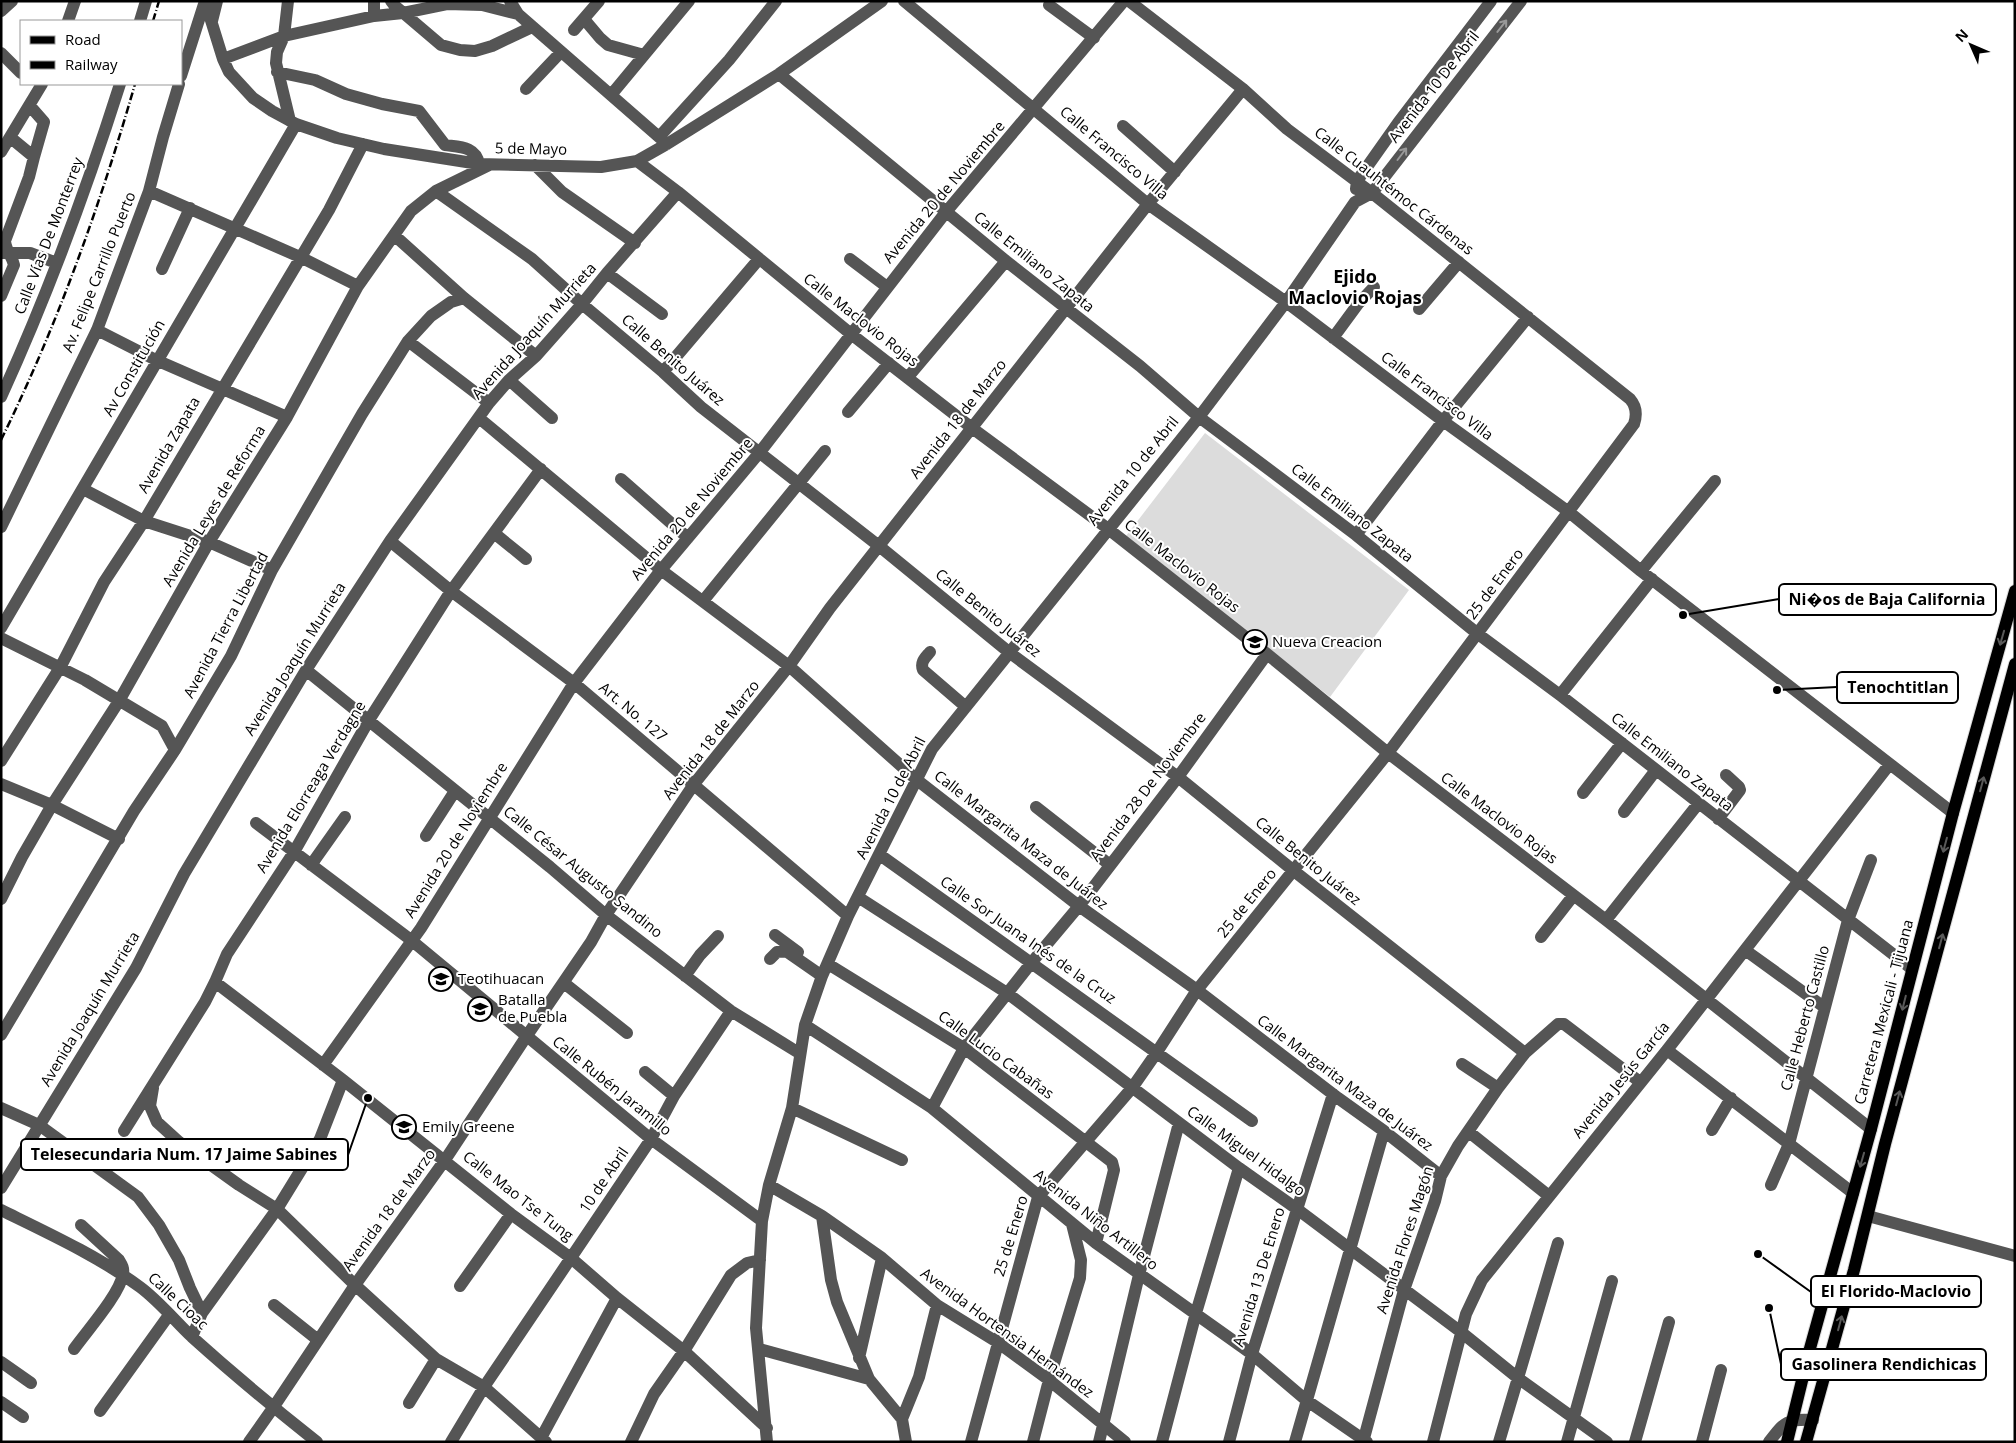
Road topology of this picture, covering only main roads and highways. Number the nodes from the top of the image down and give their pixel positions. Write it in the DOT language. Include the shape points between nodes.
graph roads {
  1 [pos="2015,591"];
  2 [pos="2015,664"];
  3 [pos="1787,1442"];
  4 [pos="1806,1442"];
  1 -- 3 [label="main road, Carretera Mexicali - Tijuana, one-way" via="1953,813 1871,1130 1808,1352"];
  4 -- 2 [label="main road, one-way"];
}
